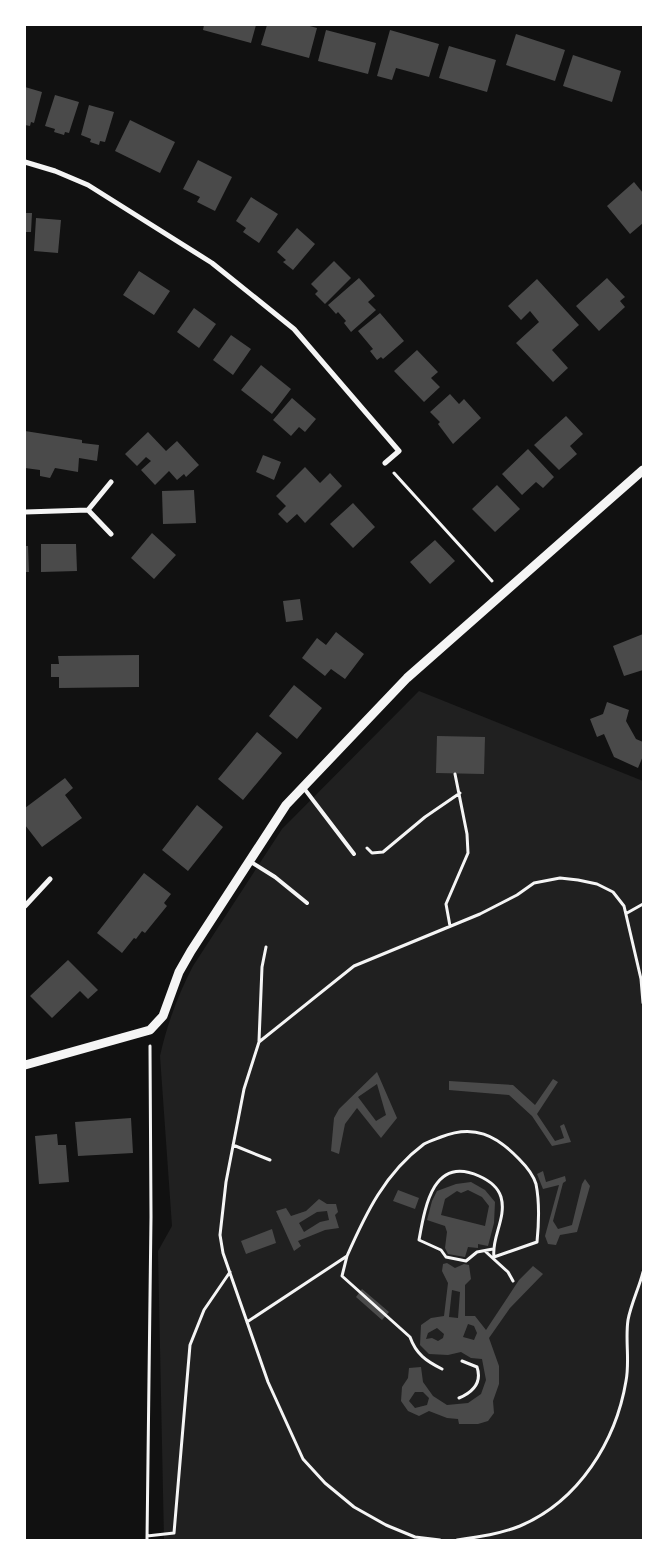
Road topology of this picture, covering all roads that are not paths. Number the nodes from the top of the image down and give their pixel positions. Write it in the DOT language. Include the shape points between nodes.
graph roads {
  1 [pos="25,162"];
  2 [pos="385,463"];
  3 [pos="643,470"];
  4 [pos="111,482"];
  5 [pos="88,510"];
  6 [pos="25,512"];
  7 [pos="111,534"];
  8 [pos="303,787"];
  9 [pos="354,854"];
  10 [pos="250,861"];
  11 [pos="50,879"];
  12 [pos="307,903"];
  13 [pos="26,904"];
  14 [pos="25,1065"];
  1 -- 2 [label="street" via="88,185 212,263 294,329 399,452"];
  3 -- 8 [label="street" via="407,678"];
  4 -- 5 [label="street"];
  5 -- 6 [label="street"];
  5 -- 7 [label="street"];
  8 -- 9 [label="lane"];
  8 -- 10 [label="street" via="286,805"];
  10 -- 12 [label="lane"];
  10 -- 14 [label="street" via="191,951 179,972 163,1016 150,1030"];
  11 -- 13 [label="street"];
}
